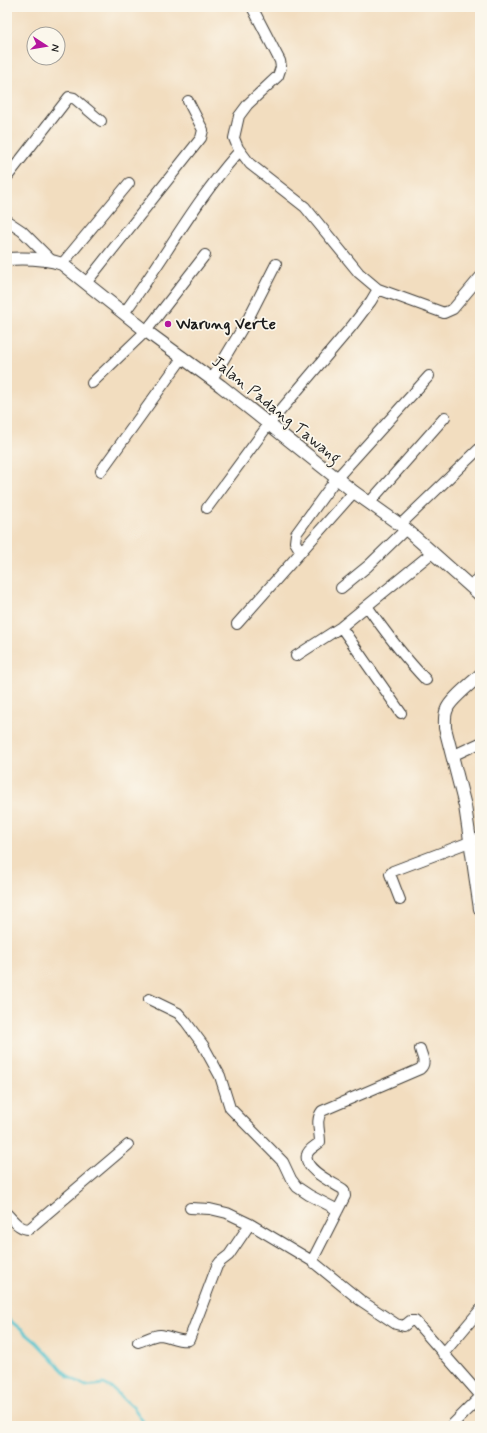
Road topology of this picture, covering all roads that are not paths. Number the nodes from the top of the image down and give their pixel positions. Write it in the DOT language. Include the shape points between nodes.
graph roads {
  1 [pos="252,7"];
  2 [pos="188,101"];
  3 [pos="101,121"];
  4 [pos="236,154"];
  5 [pos="7,177"];
  6 [pos="129,183"];
  7 [pos="7,221"];
  8 [pos="205,255"];
  9 [pos="7,259"];
  10 [pos="53,262"];
  11 [pos="276,264"];
  12 [pos="480,277"];
  13 [pos="86,282"];
  14 [pos="378,289"];
  15 [pos="124,313"];
  16 [pos="146,331"];
  17 [pos="183,357"];
  18 [pos="429,376"];
  19 [pos="212,379"];
  20 [pos="92,383"];
  21 [pos="445,417"];
  22 [pos="269,424"];
  23 [pos="480,448"];
  24 [pos="101,471"];
  25 [pos="336,479"];
  26 [pos="354,492"];
  27 [pos="369,503"];
  28 [pos="207,508"];
  29 [pos="403,527"];
  30 [pos="301,552"];
  31 [pos="433,552"];
  32 [pos="480,576"];
  33 [pos="470,586"];
  34 [pos="341,588"];
  35 [pos="480,595"];
  36 [pos="367,606"];
  37 [pos="237,624"];
  38 [pos="341,627"];
  39 [pos="296,656"];
  40 [pos="480,675"];
  41 [pos="426,680"];
  42 [pos="401,712"];
  43 [pos="480,743"];
  44 [pos="452,756"];
  45 [pos="476,840"];
  46 [pos="400,900"];
  47 [pos="480,909"];
  48 [pos="150,1000"];
  49 [pos="420,1049"];
  50 [pos="128,1145"];
  51 [pos="190,1208"];
  52 [pos="338,1210"];
  53 [pos="7,1214"];
  54 [pos="250,1224"];
  55 [pos="312,1261"];
  56 [pos="480,1310"];
  57 [pos="138,1342"];
  58 [pos="443,1354"];
  59 [pos="480,1396"];
  60 [pos="451,1426"];
  1 -- 14 [label="street" via="281,66 278,76 239,116 234,138 238,148 250,164 305,207 359,272"];
  2 -- 13 [label="street" via="203,130 201,138"];
  3 -- 5 [label="street" via="74,98 69,97"];
  4 -- 15 [label="street" via="193,209 148,281"];
  6 -- 10 [label="street"];
  7 -- 10 [label="street" via="22,231"];
  8 -- 16 [label="street"];
  9 -- 10 [label="street"];
  10 -- 13 [label="street, Jalan Padang Tawang"];
  11 -- 19 [label="street" via="249,317"];
  12 -- 14 [label="street" via="453,309 444,313"];
  13 -- 15 [label="street, Jalan Padang Tawang"];
  14 -- 22 [label="street" via="352,326"];
  15 -- 16 [label="street, Jalan Padang Tawang"];
  16 -- 17 [label="street, Jalan Padang Tawang"];
  16 -- 20 [label="street"];
  17 -- 19 [label="street, Jalan Padang Tawang"];
  17 -- 24 [label="street"];
  18 -- 25 [label="street"];
  19 -- 22 [label="street, Jalan Padang Tawang"];
  21 -- 27 [label="street"];
  22 -- 25 [label="street, Jalan Padang Tawang"];
  22 -- 28 [label="street"];
  23 -- 29 [label="street"];
  25 -- 26 [label="street, Jalan Padang Tawang"];
  25 -- 30 [label="street" via="296,534 295,542"];
  26 -- 27 [label="street, Jalan Padang Tawang"];
  26 -- 30 [label="street"];
  27 -- 29 [label="street, Jalan Padang Tawang"];
  29 -- 31 [label="street, Jalan Padang Tawang"];
  29 -- 34 [label="street" via="368,566"];
  30 -- 37 [label="street"];
  31 -- 33 [label="street, Jalan Padang Tawang"];
  31 -- 36 [label="street"];
  32 -- 33 [label="street"];
  33 -- 35 [label="street, Jalan Padang Tawang"];
  36 -- 38 [label="street"];
  36 -- 41 [label="street" via="393,644"];
  38 -- 39 [label="street"];
  38 -- 42 [label="street"];
  40 -- 44 [label="street" via="450,703 446,710 445,728"];
  43 -- 44 [label="street"];
  44 -- 45 [label="street"];
  45 -- 46 [label="street" via="393,871 390,874"];
  45 -- 47 [label="street"];
  48 -- 52 [label="street" via="178,1013 186,1022 203,1045 220,1076 230,1108 283,1162 297,1187"];
  49 -- 52 [label="street" via="424,1062 420,1069 322,1111 319,1115 320,1142 311,1149 307,1158 314,1171 344,1190 345,1196"];
  50 -- 53 [label="street" via="30,1229 20,1227"];
  51 -- 54 [label="street" via="227,1213"];
  52 -- 55 [label="street"];
  54 -- 55 [label="street"];
  54 -- 57 [label="street" via="229,1256 217,1266 189,1340 162,1335"];
  55 -- 58 [label="street" via="360,1300 396,1324 402,1326 412,1320 418,1322"];
  56 -- 58 [label="street"];
  58 -- 59 [label="street"];
  59 -- 60 [label="street"];
}
